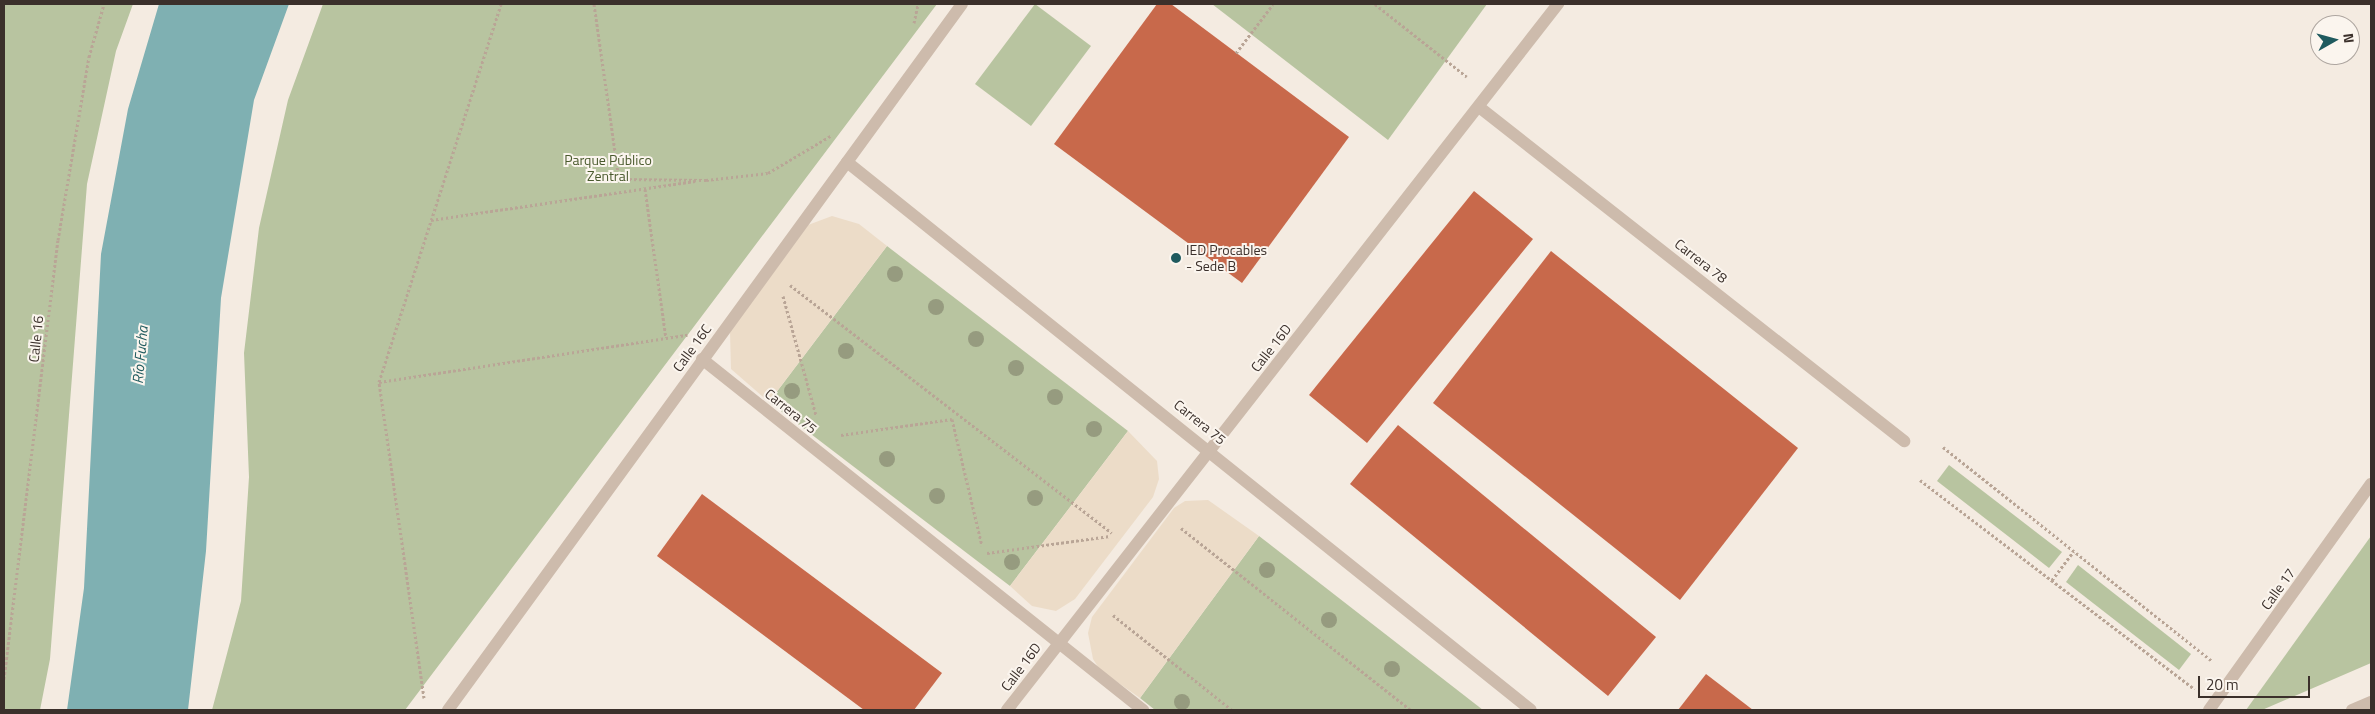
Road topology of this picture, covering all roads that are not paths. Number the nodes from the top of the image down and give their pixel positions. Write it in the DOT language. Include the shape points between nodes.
graph roads {
  1 [pos="962,4"];
  2 [pos="1558,4"];
  3 [pos="1479,107"];
  4 [pos="847,162"];
  5 [pos="702,359"];
  6 [pos="1904,441"];
  7 [pos="1210,449"];
  8 [pos="2371,484"];
  9 [pos="1058,644"];
  10 [pos="2371,702"];
  11 [pos="448,710"];
  12 [pos="1007,710"];
  13 [pos="1143,710"];
  14 [pos="1531,710"];
  15 [pos="2209,710"];
  16 [pos="2352,710"];
  1 -- 4 [label="street, Calle 16C"];
  2 -- 3 [label="street, Calle 16D"];
  3 -- 6 [label="street, Carrera 78"];
  3 -- 7 [label="street, Calle 16D"];
  4 -- 5 [label="street, Calle 16C"];
  4 -- 7 [label="street, Carrera 75"];
  5 -- 9 [label="street, Carrera 75"];
  5 -- 11 [label="street, Calle 16C"];
  7 -- 9 [label="street, Calle 16D"];
  7 -- 14 [label="street, Carrera 75"];
  8 -- 15 [label="street, Calle 17"];
  9 -- 12 [label="street, Calle 16D"];
  9 -- 13 [label="street, Carrera 75"];
  10 -- 16 [label="street"];
}
